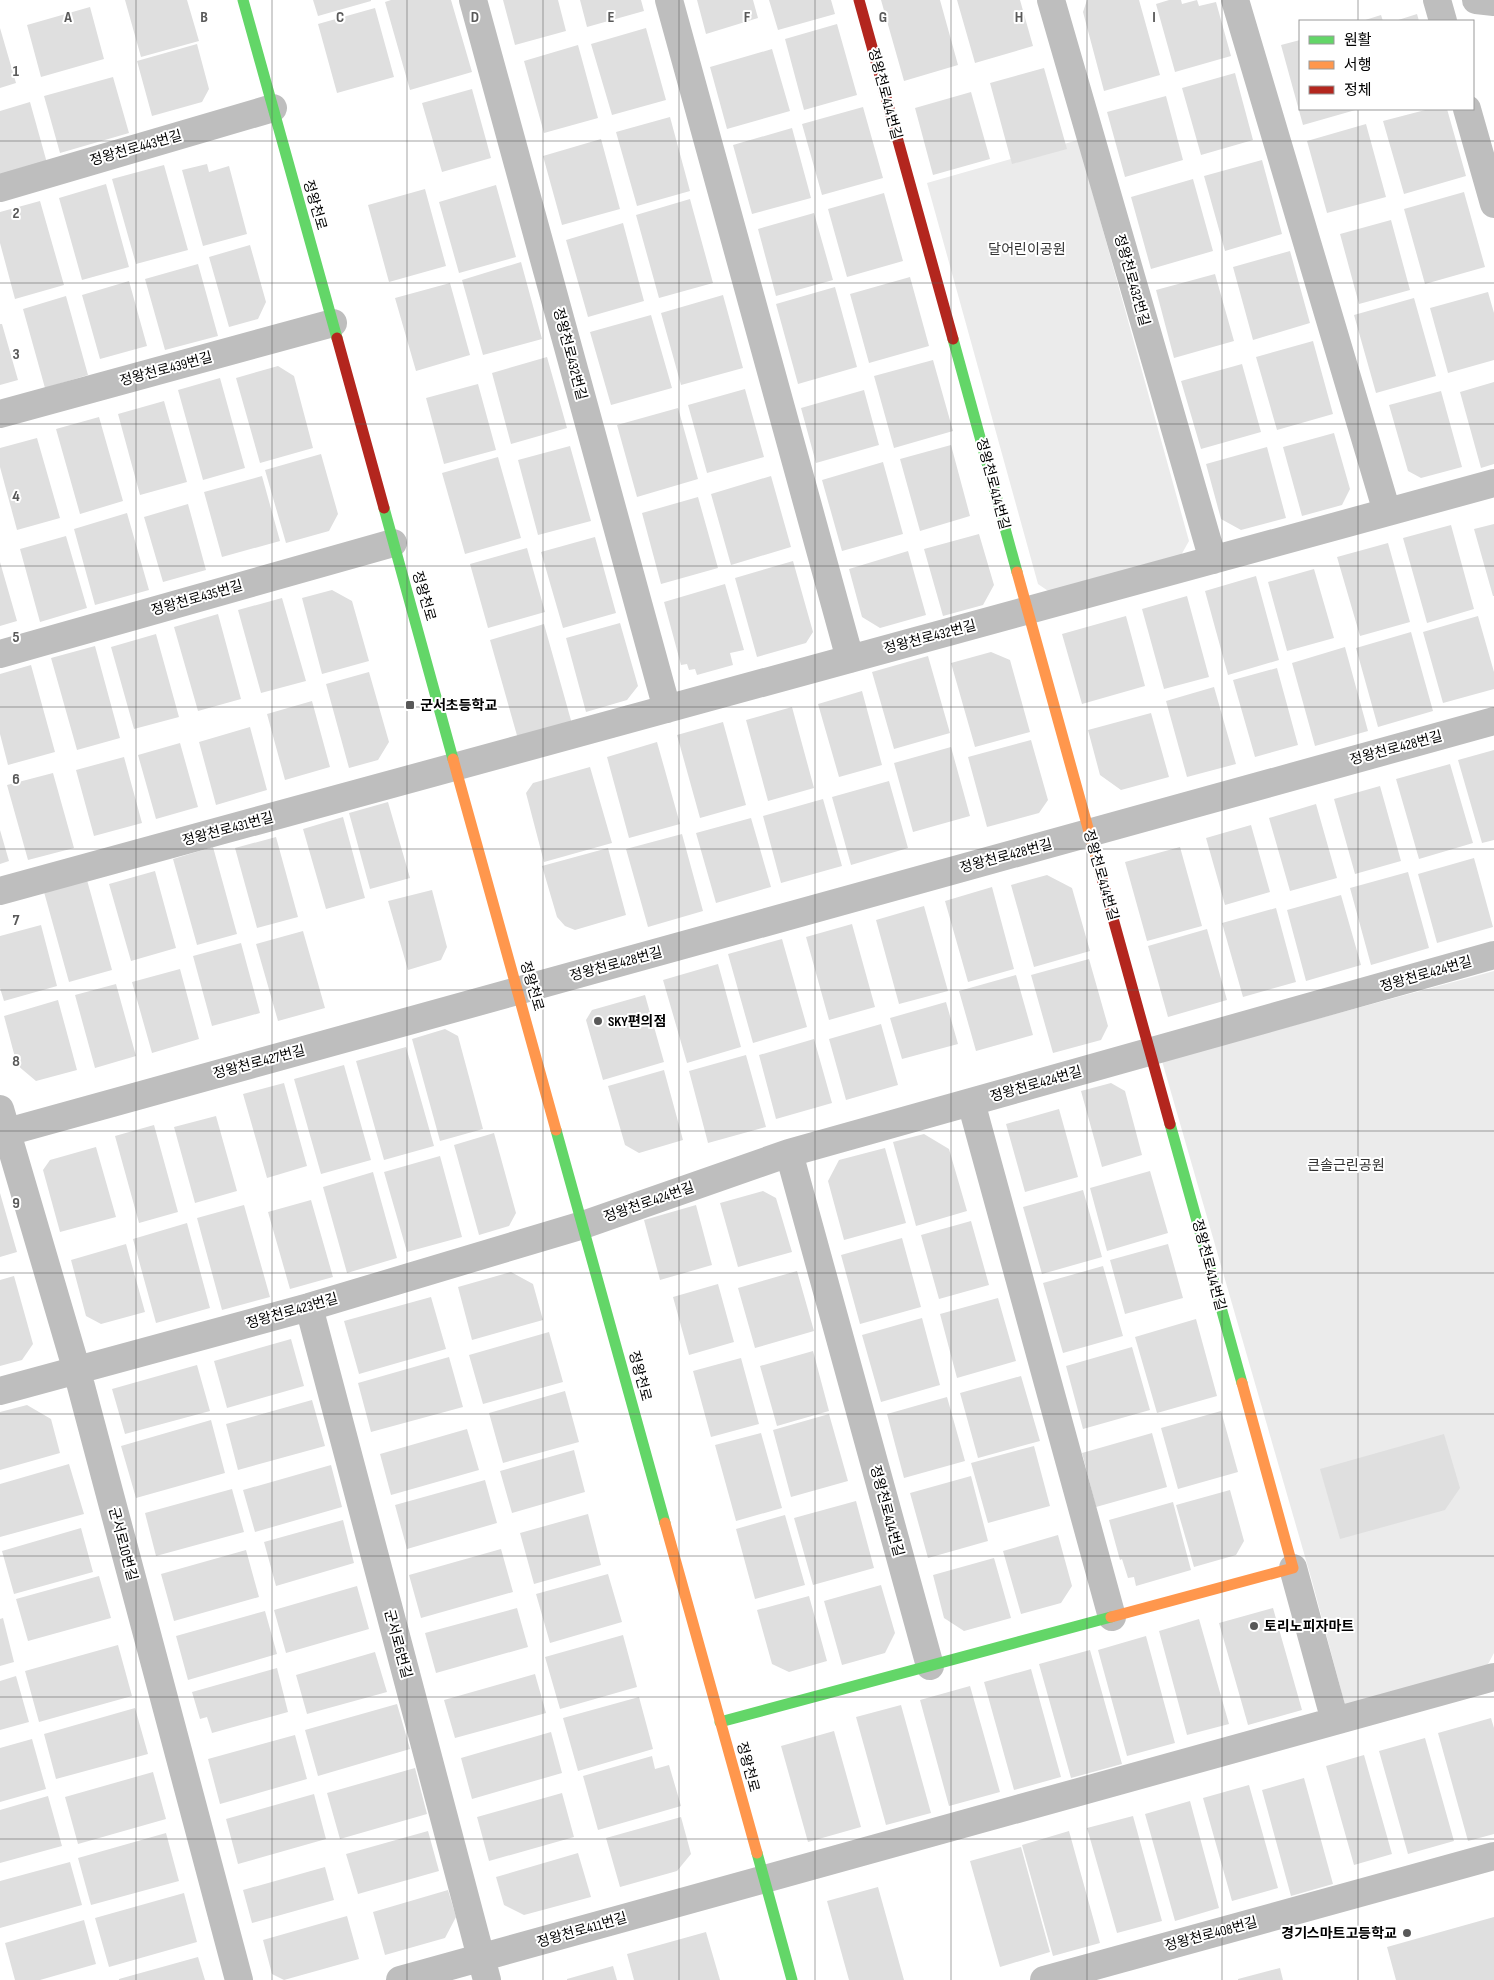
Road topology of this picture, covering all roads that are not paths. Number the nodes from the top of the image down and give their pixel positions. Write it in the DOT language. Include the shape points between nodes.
graph roads {
  1 [pos="243,0"];
  2 [pos="473,0"];
  3 [pos="669,0"];
  4 [pos="859,0"];
  5 [pos="1051,0"];
  6 [pos="1236,0"];
  7 [pos="1437,0"];
  8 [pos="1476,0"];
  9 [pos="1494,2"];
  10 [pos="1443,20"];
  11 [pos="273,108"];
  12 [pos="1467,110"];
  13 [pos="0,188"];
  14 [pos="1494,204"];
  15 [pos="333,323"];
  16 [pos="0,414"];
  17 [pos="1494,483"];
  18 [pos="1387,512"];
  19 [pos="393,543"];
  20 [pos="1213,560"];
  21 [pos="1028,610"];
  22 [pos="0,654"];
  23 [pos="850,659"];
  24 [pos="667,709"];
  25 [pos="1494,721"];
  26 [pos="456,767"];
  27 [pos="1089,833"];
  28 [pos="0,892"];
  29 [pos="1494,955"];
  30 [pos="518,991"];
  31 [pos="1150,1052"];
  32 [pos="971,1102"];
  33 [pos="2,1125"];
  34 [pos="789,1153"];
  35 [pos="583,1225"];
  36 [pos="309,1307"];
  37 [pos="76,1371"];
  38 [pos="0,1391"];
  39 [pos="1293,1568"];
  40 [pos="1112,1617"];
  41 [pos="930,1666"];
  42 [pos="1494,1677"];
  43 [pos="1335,1721"];
  44 [pos="720,1722"];
  45 [pos="1494,1856"];
  46 [pos="764,1879"];
  47 [pos="484,1969"];
  48 [pos="239,1980"];
  49 [pos="400,1980"];
  50 [pos="792,1980"];
  51 [pos="1044,1980"];
  1 -- 11 [label="street, 정왕천로"];
  2 -- 24 [label="street, 정왕천로432번길"];
  3 -- 23 [label="street"];
  4 -- 21 [label="street, 정왕천로414번길"];
  5 -- 20 [label="street, 정왕천로432번길"];
  6 -- 18 [label="street"];
  7 -- 10 [label="street"];
  8 -- 9 [label="street"];
  11 -- 13 [label="street, 정왕천로443번길"];
  11 -- 15 [label="street, 정왕천로"];
  12 -- 14 [label="street"];
  15 -- 16 [label="street, 정왕천로439번길"];
  15 -- 19 [label="street, 정왕천로"];
  17 -- 18 [label="street, 정왕천로432번길"];
  18 -- 20 [label="street, 정왕천로432번길"];
  19 -- 22 [label="street, 정왕천로435번길"];
  19 -- 26 [label="street, 정왕천로"];
  20 -- 21 [label="street, 정왕천로432번길"];
  21 -- 23 [label="street, 정왕천로432번길"];
  21 -- 27 [label="street, 정왕천로414번길"];
  23 -- 24 [label="street, 정왕천로432번길"];
  24 -- 26 [label="street, 정왕천로432번길"];
  25 -- 27 [label="street, 정왕천로428번길"];
  26 -- 28 [label="street, 정왕천로431번길"];
  26 -- 30 [label="street, 정왕천로"];
  27 -- 30 [label="street, 정왕천로428번길"];
  27 -- 31 [label="street, 정왕천로414번길"];
  29 -- 31 [label="street, 정왕천로424번길"];
  30 -- 33 [label="street, 정왕천로427번길"];
  30 -- 35 [label="street, 정왕천로"];
  31 -- 32 [label="street, 정왕천로424번길"];
  31 -- 39 [label="street, 정왕천로414번길"];
  32 -- 34 [label="street, 정왕천로424번길"];
  32 -- 40 [label="street"];
  33 -- 37 [label="street, 군서로10번길"];
  34 -- 35 [label="street, 정왕천로424번길"];
  34 -- 41 [label="street, 정왕천로414번길"];
  35 -- 36 [label="street, 정왕천로423번길"];
  35 -- 44 [label="street, 정왕천로"];
  36 -- 37 [label="street, 정왕천로423번길"];
  36 -- 47 [label="street, 군서로6번길"];
  37 -- 38 [label="street, 정왕천로423번길"];
  37 -- 48 [label="street, 군서로10번길"];
  39 -- 40 [label="street"];
  39 -- 43 [label="street"];
  40 -- 41 [label="street"];
  41 -- 44 [label="street"];
  42 -- 43 [label="street, 정왕천로411번길"];
  43 -- 46 [label="street, 정왕천로411번길"];
  44 -- 46 [label="street, 정왕천로"];
  45 -- 51 [label="street, 정왕천로408번길"];
  46 -- 47 [label="street, 정왕천로411번길"];
  46 -- 50 [label="street, 정왕천로"];
  47 -- 49 [label="street, 정왕천로411번길"];
}
